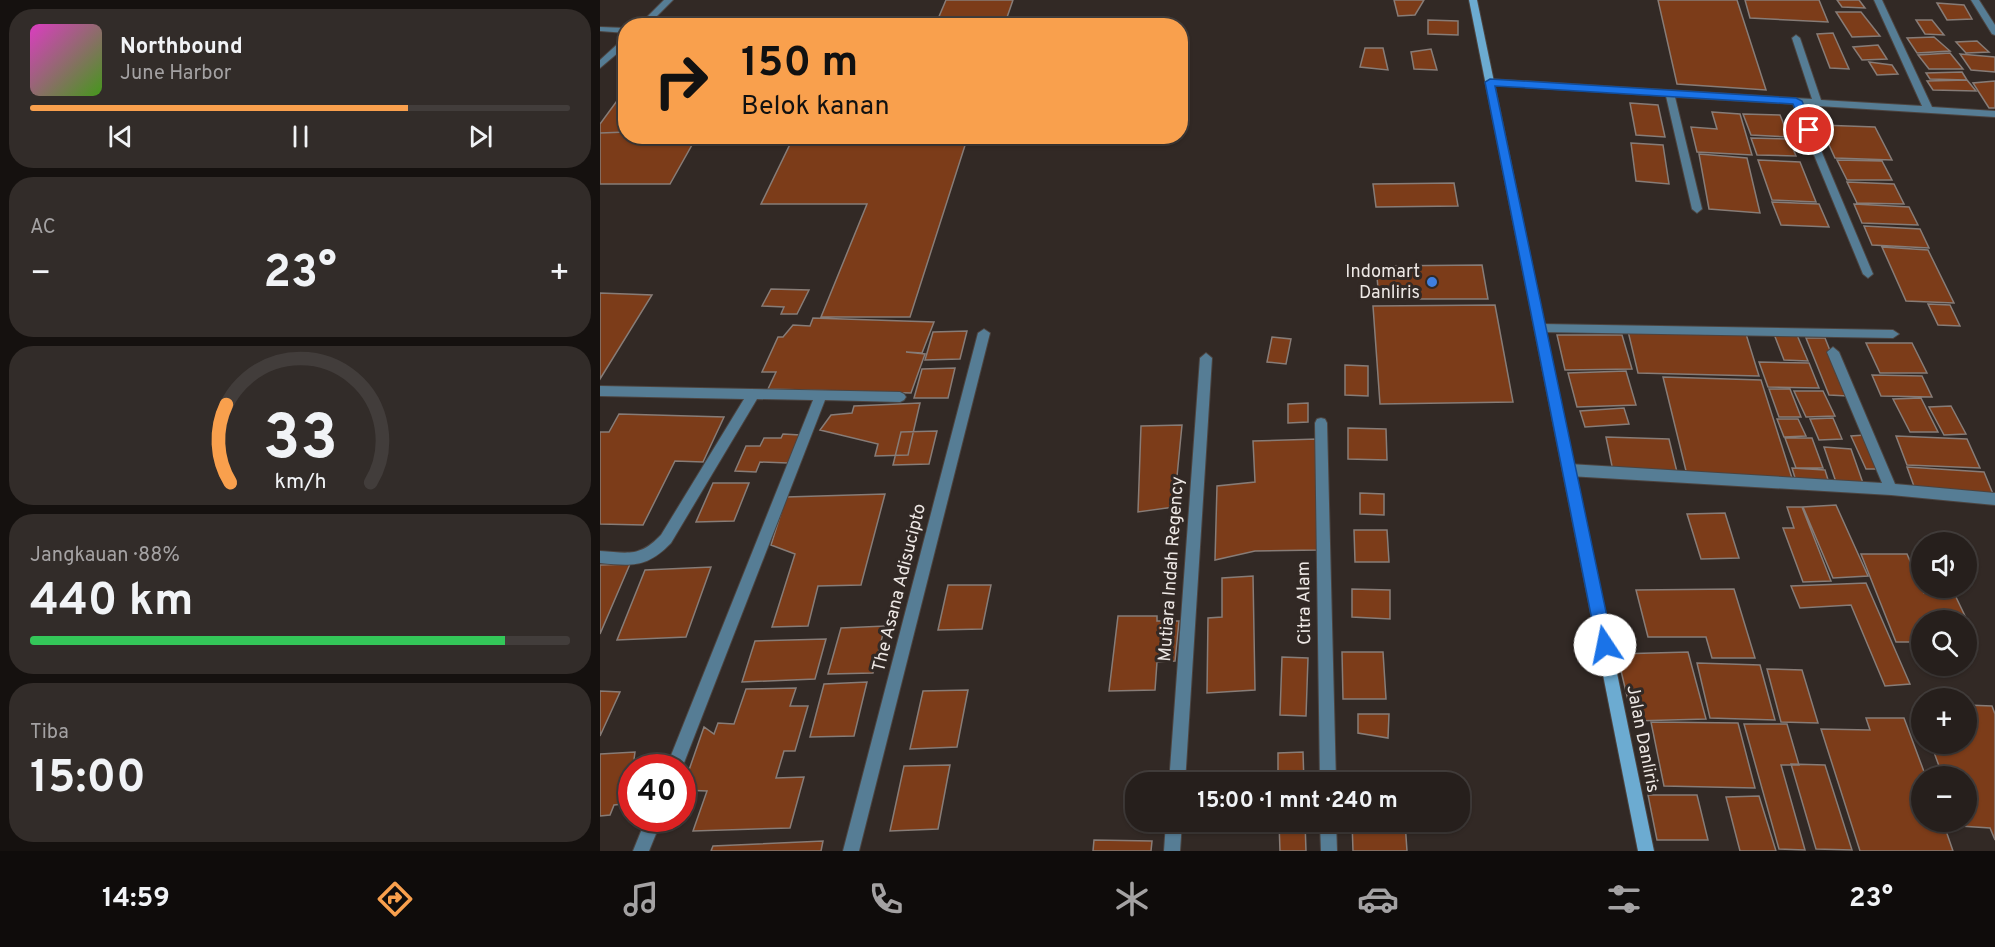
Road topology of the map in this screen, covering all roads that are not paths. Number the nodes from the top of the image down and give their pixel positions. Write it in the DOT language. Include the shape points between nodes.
graph roads {
  1 [pos="669,0"];
  2 [pos="1473,0"];
  3 [pos="1878,0"];
  4 [pos="1975,0"];
  5 [pos="650,18"];
  6 [pos="600,29"];
  7 [pos="618,30"];
  8 [pos="1995,32"];
  9 [pos="1796,38"];
  10 [pos="618,48"];
  11 [pos="600,65"];
  12 [pos="1490,82"];
  13 [pos="1670,93"];
  14 [pos="1796,101"];
  15 [pos="1817,102"];
  16 [pos="1928,109"];
  17 [pos="1995,114"];
  18 [pos="1697,209"];
  19 [pos="1868,274"];
  20 [pos="1540,328"];
  21 [pos="984,333"];
  22 [pos="1893,334"];
  23 [pos="1833,352"];
  24 [pos="1206,358"];
  25 [pos="600,391"];
  26 [pos="753,395"];
  27 [pos="821,396"];
  28 [pos="900,397"];
  29 [pos="1321,423"];
  30 [pos="1569,470"];
  31 [pos="1892,489"];
  32 [pos="1995,499"];
  33 [pos="600,557"];
  34 [pos="680,754"];
  35 [pos="1178,772"];
  36 [pos="1328,772"];
  37 [pos="649,832"];
  38 [pos="1173,832"];
  39 [pos="1328,832"];
  40 [pos="641,851"];
  41 [pos="851,851"];
  42 [pos="1172,851"];
  43 [pos="1329,851"];
  44 [pos="1646,851"];
  1 -- 5 [label="street"];
  2 -- 12 [label="street, Jalan Danliris"];
  3 -- 16 [label="street"];
  4 -- 8 [label="street"];
  6 -- 7 [label="street"];
  9 -- 15 [label="street"];
  10 -- 11 [label="street"];
  12 -- 13 [label="street"];
  12 -- 20 [label="street, Jalan Danliris"];
  13 -- 14 [label="street"];
  13 -- 18 [label="street"];
  14 -- 15 [label="street"];
  14 -- 19 [label="street"];
  15 -- 16 [label="street"];
  16 -- 17 [label="street"];
  20 -- 22 [label="street"];
  20 -- 30 [label="street, Jalan Danliris"];
  21 -- 41 [label="street, The Asana Adisucipto"];
  23 -- 31 [label="street"];
  24 -- 35 [label="street, Mutiara Indah Regency"];
  25 -- 26 [label="street"];
  26 -- 27 [label="street"];
  26 -- 33 [label="street" via="655,552 643,559"];
  27 -- 28 [label="street"];
  27 -- 34 [label="street"];
  29 -- 36 [label="street, Citra Alam"];
  30 -- 31 [label="street"];
  30 -- 44 [label="street, Jalan Danliris"];
  31 -- 32 [label="street"];
  37 -- 40 [label="street"];
  38 -- 42 [label="street"];
  39 -- 43 [label="street"];
}
